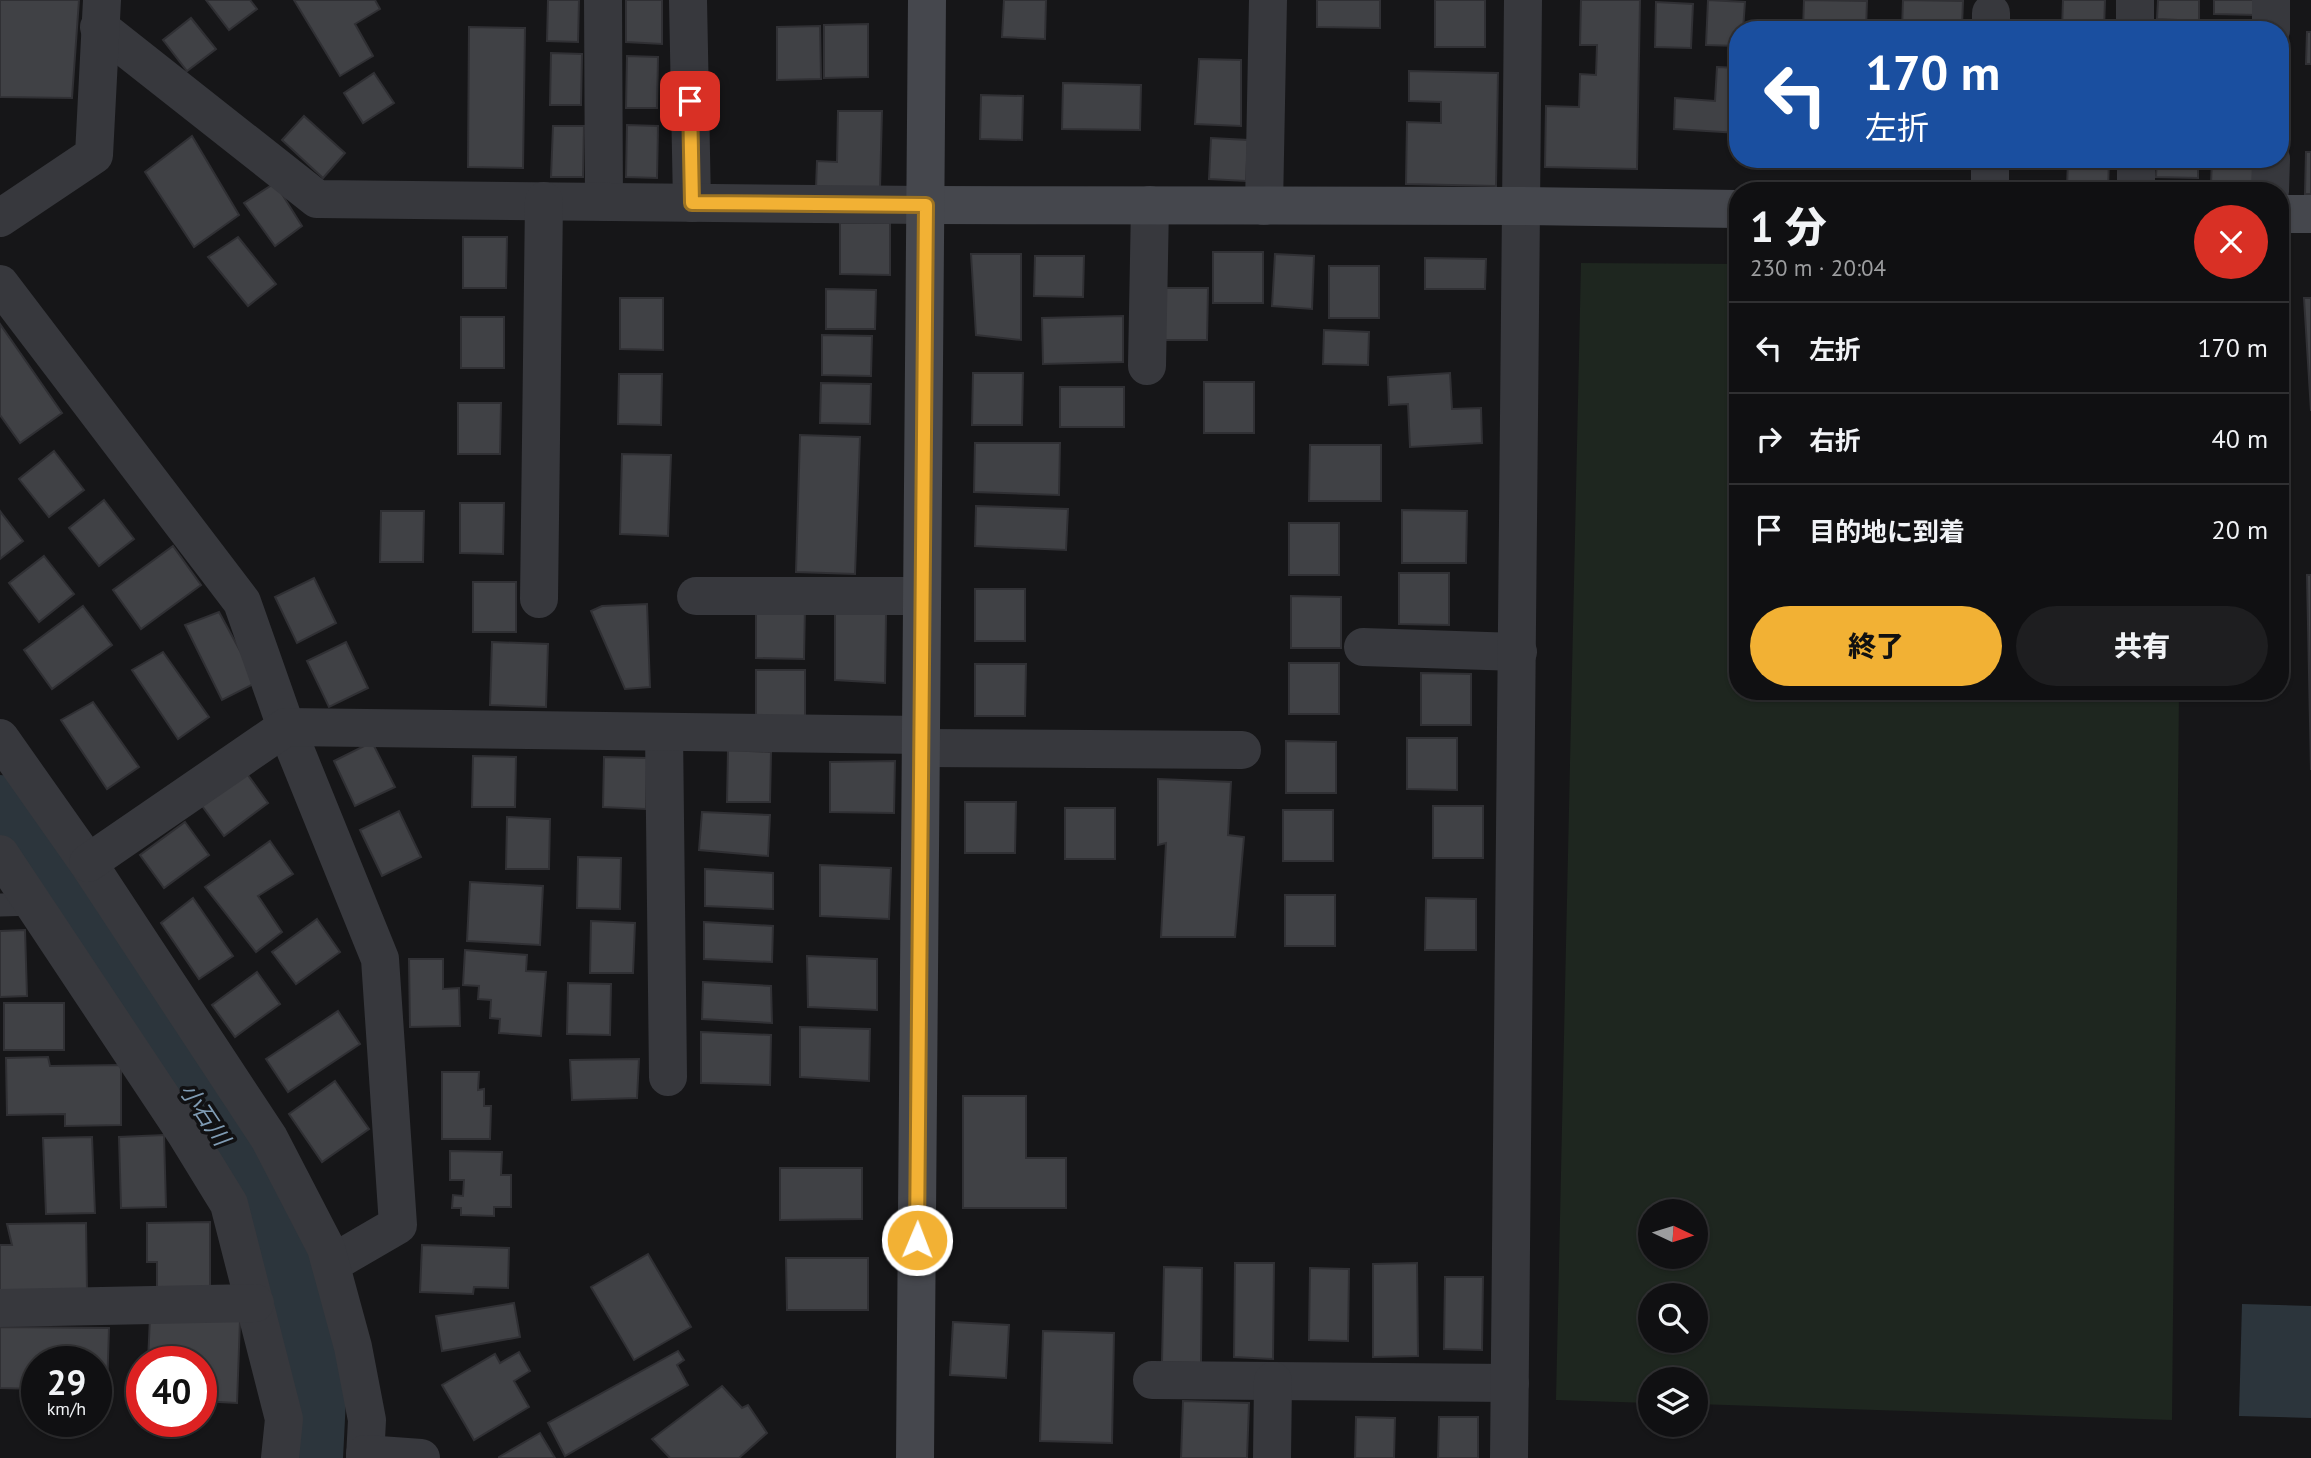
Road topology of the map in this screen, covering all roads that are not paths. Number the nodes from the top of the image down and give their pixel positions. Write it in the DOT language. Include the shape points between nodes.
graph roads {
  1 [pos="603,0"];
  2 [pos="688,0"];
  3 [pos="927,0"];
  4 [pos="1268,0"];
  5 [pos="1523,0"];
  6 [pos="2135,0"];
  7 [pos="2271,0"];
  8 [pos="100,14"];
  9 [pos="2135,21"];
  10 [pos="2271,21"];
  11 [pos="544,201"];
  12 [pos="604,202"];
  13 [pos="692,203"];
  14 [pos="926,205"];
  15 [pos="1150,205"];
  16 [pos="1264,205"];
  17 [pos="1522,206"];
  18 [pos="1729,209"];
  19 [pos="2311,214"];
  20 [pos="2289,215"];
  21 [pos="0,218"];
  22 [pos="0,284"];
  23 [pos="1147,366"];
  24 [pos="696,596"];
  25 [pos="922,596"];
  26 [pos="539,600"];
  27 [pos="1363,647"];
  28 [pos="1518,652"];
  29 [pos="286,727"];
  30 [pos="664,732"];
  31 [pos="0,738"];
  32 [pos="921,741"];
  33 [pos="1242,750"];
  34 [pos="0,854"];
  35 [pos="88,863"];
  36 [pos="18,905"];
  37 [pos="668,1077"];
  38 [pos="331,1264"];
  39 [pos="255,1303"];
  40 [pos="0,1308"];
  41 [pos="1152,1380"];
  42 [pos="1272,1381"];
  43 [pos="1510,1384"];
  44 [pos="365,1456"];
  45 [pos="280,1458"];
  46 [pos="421,1458"];
  47 [pos="915,1458"];
  48 [pos="1272,1458"];
  49 [pos="1509,1458"];
  1 -- 12 [label="street"];
  2 -- 13 [label="street"];
  3 -- 14 [label="street"];
  4 -- 16 [label="street"];
  5 -- 17 [label="street"];
  6 -- 9 [label="street"];
  7 -- 10 [label="street"];
  8 -- 11 [label="street" via="317,200"];
  8 -- 21 [label="street" via="94,155"];
  11 -- 12 [label="street"];
  11 -- 26 [label="street"];
  12 -- 13 [label="street"];
  13 -- 14 [label="street"];
  14 -- 15 [label="street"];
  14 -- 25 [label="street"];
  15 -- 16 [label="street"];
  15 -- 23 [label="street"];
  16 -- 17 [label="street"];
  17 -- 18 [label="street"];
  17 -- 28 [label="street"];
  19 -- 20 [label="street"];
  22 -- 29 [label="street" via="243,602"];
  24 -- 25 [label="street"];
  25 -- 32 [label="street"];
  27 -- 28 [label="street"];
  28 -- 43 [label="street"];
  29 -- 30 [label="street"];
  29 -- 35 [label="street"];
  29 -- 38 [label="street" via="380,959 398,1225"];
  30 -- 32 [label="street"];
  30 -- 37 [label="street"];
  31 -- 35 [label="street"];
  32 -- 33 [label="street"];
  32 -- 47 [label="street"];
  34 -- 36 [label="street"];
  35 -- 38 [label="street" via="269,1138"];
  36 -- 39 [label="street" via="229,1204"];
  38 -- 44 [label="street" via="367,1420"];
  39 -- 40 [label="street"];
  39 -- 45 [label="street" via="284,1419"];
  41 -- 42 [label="street"];
  42 -- 43 [label="street"];
  42 -- 48 [label="street"];
  43 -- 49 [label="street"];
  44 -- 46 [label="street"];
}
